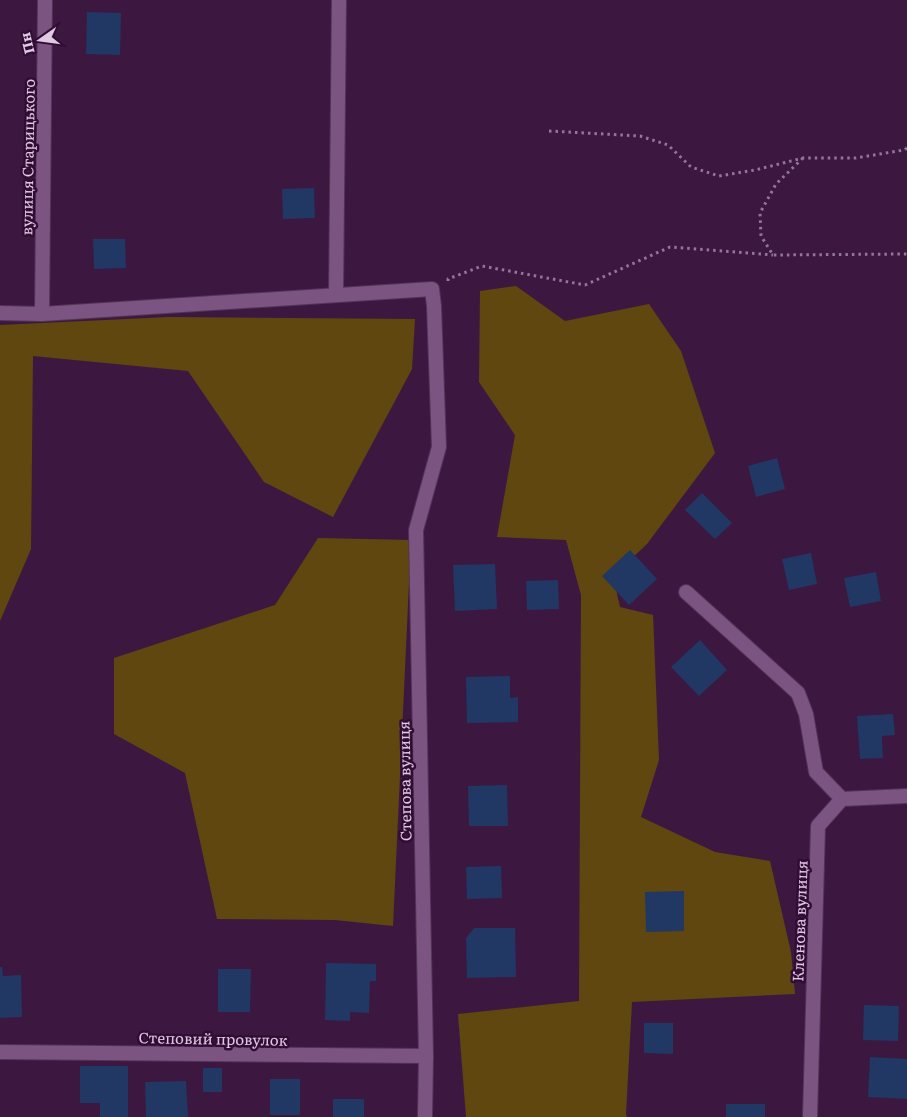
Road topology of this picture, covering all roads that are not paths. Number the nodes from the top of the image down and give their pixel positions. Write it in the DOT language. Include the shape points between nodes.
graph roads {
  1 [pos="46,0"];
  2 [pos="339,0"];
  3 [pos="336,294"];
  4 [pos="0,313"];
  5 [pos="42,314"];
  6 [pos="686,592"];
  7 [pos="907,796"];
  8 [pos="842,799"];
  9 [pos="0,1052"];
  10 [pos="426,1056"];
  11 [pos="425,1117"];
  12 [pos="810,1117"];
  1 -- 5 [label="street, вулиця Старицького"];
  2 -- 3 [label="street"];
  3 -- 5 [label="street"];
  3 -- 10 [label="street, Степова вулиця" via="432,289 439,447 416,530"];
  4 -- 5 [label="street"];
  6 -- 8 [label="street" via="798,693 806,714 816,772"];
  7 -- 8 [label="street"];
  8 -- 12 [label="street, Кленова вулиця" via="818,826"];
  9 -- 10 [label="street, Степовий провулок"];
  10 -- 11 [label="street, Степова вулиця"];
}
